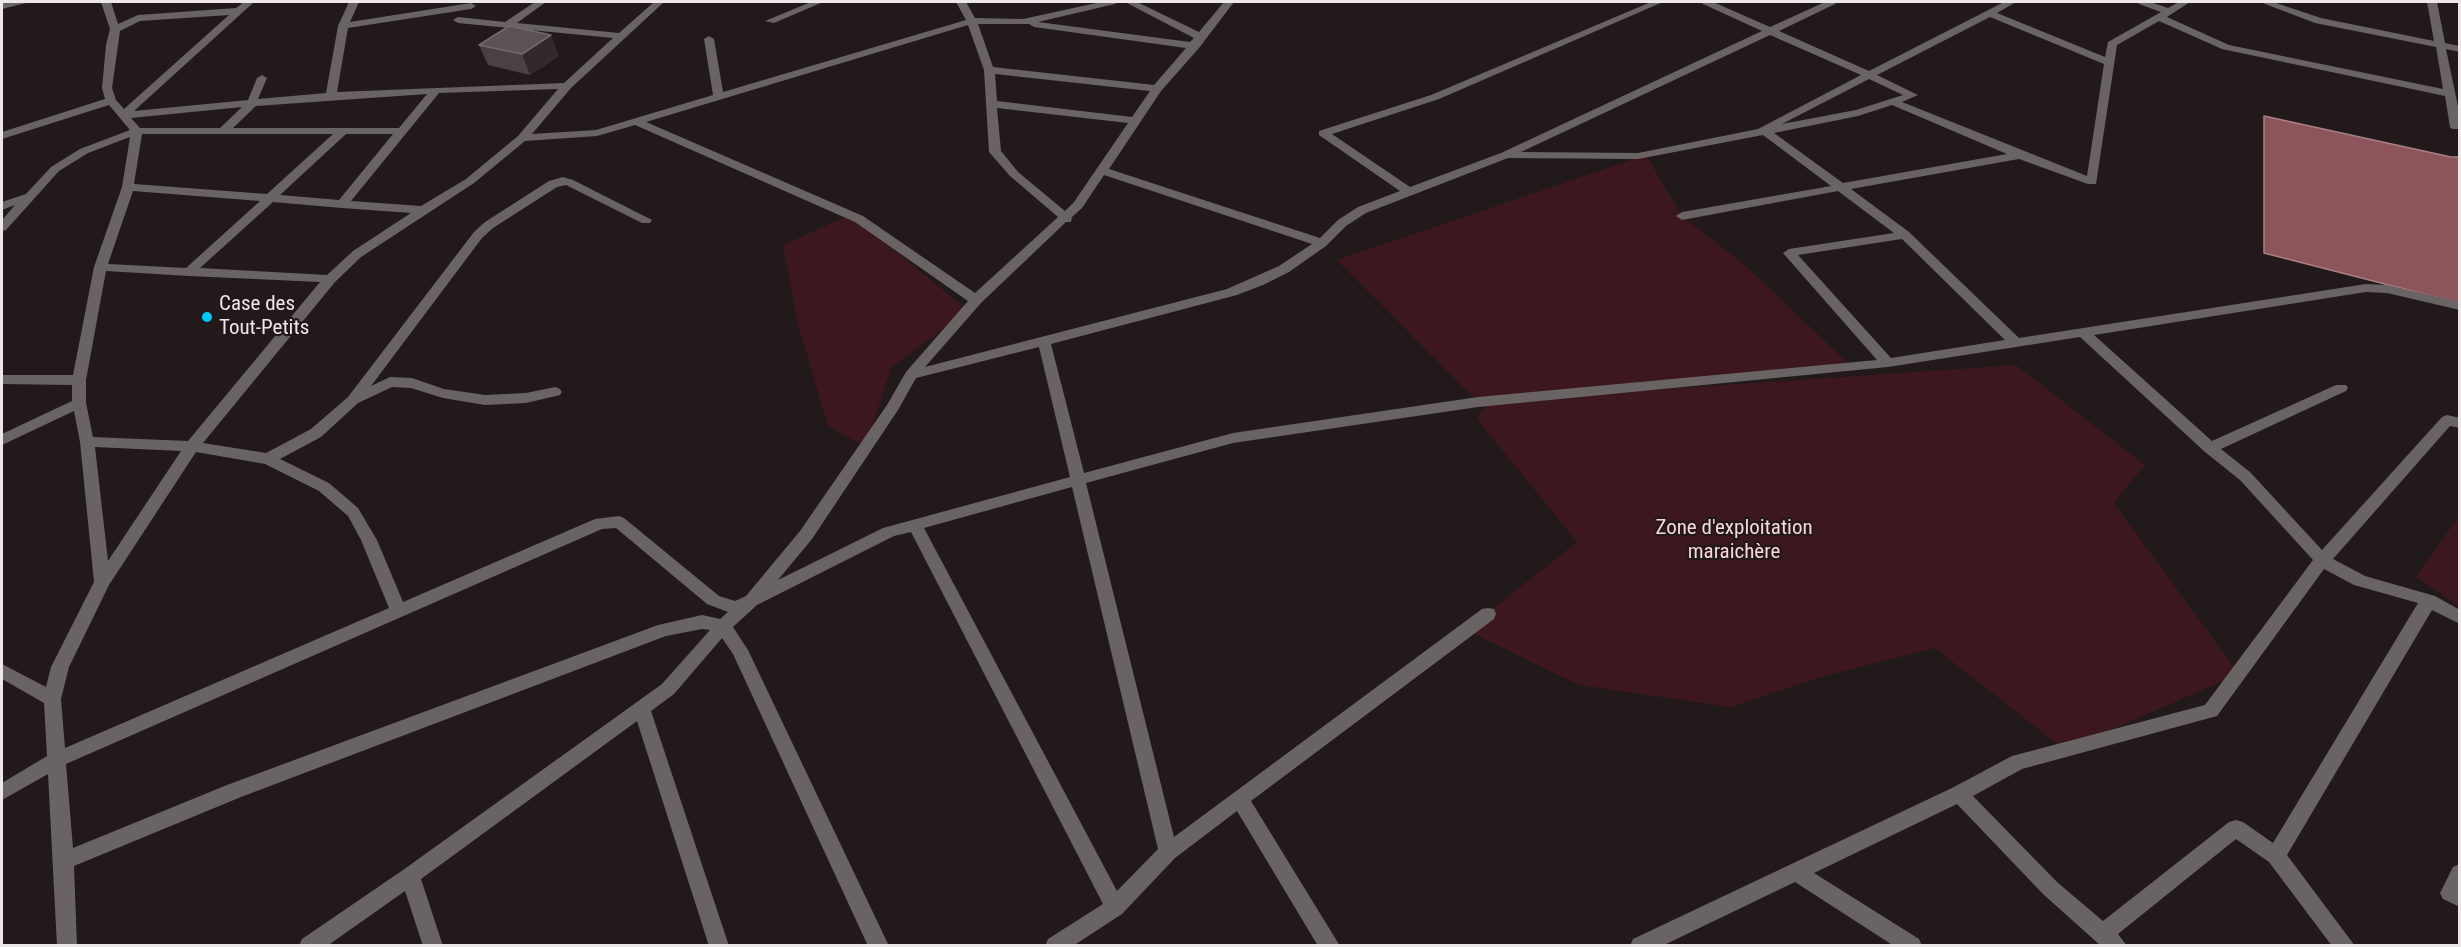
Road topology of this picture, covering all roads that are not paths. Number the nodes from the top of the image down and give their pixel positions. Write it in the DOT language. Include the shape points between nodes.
graph roads {
  1 [pos="25,2"];
  2 [pos="106,2"];
  3 [pos="249,2"];
  4 [pos="354,2"];
  5 [pos="541,2"];
  6 [pos="659,2"];
  7 [pos="818,2"];
  8 [pos="961,2"];
  9 [pos="1112,2"];
  10 [pos="1130,2"];
  11 [pos="1229,2"];
  12 [pos="1658,2"];
  13 [pos="1706,2"];
  14 [pos="1832,2"];
  15 [pos="2011,2"];
  16 [pos="2142,2"];
  17 [pos="2185,2"];
  18 [pos="2265,2"];
  19 [pos="2432,2"];
  20 [pos="473,4"];
  21 [pos="2,6"];
  22 [pos="239,10"];
  23 [pos="1989,13"];
  24 [pos="2163,14"];
  25 [pos="770,21"];
  26 [pos="972,21"];
  27 [pos="1023,22"];
  28 [pos="507,25"];
  29 [pos="343,26"];
  30 [pos="115,29"];
  31 [pos="1770,31"];
  32 [pos="620,36"];
  33 [pos="709,39"];
  34 [pos="1198,41"];
  35 [pos="2440,45"];
  36 [pos="2460,49"];
  37 [pos="2109,62"];
  38 [pos="989,70"];
  39 [pos="1870,76"];
  40 [pos="262,78"];
  41 [pos="567,86"];
  42 [pos="1157,89"];
  43 [pos="436,90"];
  44 [pos="2450,94"];
  45 [pos="331,96"];
  46 [pos="719,97"];
  47 [pos="111,101"];
  48 [pos="1893,102"];
  49 [pos="253,103"];
  50 [pos="991,104"];
  51 [pos="123,115"];
  52 [pos="1136,121"];
  53 [pos="637,122"];
  54 [pos="2456,127"];
  55 [pos="137,130"];
  56 [pos="1763,130"];
  57 [pos="223,131"];
  58 [pos="343,131"];
  59 [pos="402,131"];
  60 [pos="2,136"];
  61 [pos="522,138"];
  62 [pos="1505,154"];
  63 [pos="2019,155"];
  64 [pos="1101,170"];
  65 [pos="128,188"];
  66 [pos="1838,188"];
  67 [pos="1407,191"];
  68 [pos="30,196"];
  69 [pos="269,198"];
  70 [pos="342,204"];
  71 [pos="2,206"];
  72 [pos="421,210"];
  73 [pos="1682,216"];
  74 [pos="1066,219"];
  75 [pos="646,220"];
  76 [pos="2,227"];
  77 [pos="1905,235"];
  78 [pos="1322,243"];
  79 [pos="100,267"];
  80 [pos="189,272"];
  81 [pos="330,279"];
  82 [pos="976,300"];
  83 [pos="2460,306"];
  84 [pos="2083,332"];
  85 [pos="1044,341"];
  86 [pos="2016,344"];
  87 [pos="1888,363"];
  88 [pos="911,375"];
  89 [pos="2,379"];
  90 [pos="79,380"];
  91 [pos="2341,388"];
  92 [pos="555,392"];
  93 [pos="353,400"];
  94 [pos="80,403"];
  95 [pos="2460,423"];
  96 [pos="2,440"];
  97 [pos="87,442"];
  98 [pos="192,446"];
  99 [pos="2210,448"];
  100 [pos="268,459"];
  101 [pos="1078,481"];
  102 [pos="915,525"];
  103 [pos="2322,560"];
  104 [pos="102,582"];
  105 [pos="754,598"];
  106 [pos="2429,600"];
  107 [pos="399,611"];
  108 [pos="1488,615"];
  109 [pos="2460,618"];
  110 [pos="723,626"];
  111 [pos="2,671"];
  112 [pos="52,699"];
  113 [pos="642,710"];
  114 [pos="56,760"];
  115 [pos="2,792"];
  116 [pos="1959,794"];
  117 [pos="1239,798"];
  118 [pos="1168,852"];
  119 [pos="2276,856"];
  120 [pos="64,861"];
  121 [pos="1796,872"];
  122 [pos="2460,873"];
  123 [pos="411,876"];
  124 [pos="2460,898"];
  125 [pos="1115,907"];
  126 [pos="2110,939"];
  127 [pos="67,945"];
  128 [pos="309,945"];
  129 [pos="433,945"];
  130 [pos="719,945"];
  131 [pos="879,945"];
  132 [pos="1055,945"];
  133 [pos="1330,945"];
  134 [pos="1641,945"];
  135 [pos="1912,945"];
  136 [pos="2345,945"];
  1 -- 21 [label="street"];
  2 -- 30 [label="street"];
  3 -- 22 [label="street"];
  4 -- 29 [label="street"];
  5 -- 28 [label="street"];
  6 -- 32 [label="street"];
  7 -- 25 [label="street"];
  8 -- 26 [label="street"];
  9 -- 27 [label="street"];
  10 -- 34 [label="street"];
  11 -- 34 [label="street"];
  12 -- 67 [label="street" via="1435,97 1323,133"];
  13 -- 31 [label="street"];
  14 -- 31 [label="street"];
  15 -- 23 [label="street"];
  16 -- 24 [label="street"];
  17 -- 24 [label="street"];
  18 -- 35 [label="street" via="2319,21"];
  19 -- 35 [label="street"];
  20 -- 28 [label="street" via="458,20"];
  20 -- 29 [label="street"];
  22 -- 30 [label="street" via="138,18"];
  22 -- 51 [label="street"];
  23 -- 37 [label="street"];
  23 -- 39 [label="street"];
  24 -- 37 [label="street" via="2112,44"];
  24 -- 44 [label="street" via="2226,47"];
  26 -- 27 [label="street"];
  26 -- 38 [label="street"];
  26 -- 46 [label="street"];
  27 -- 34 [label="street"];
  28 -- 32 [label="street"];
  29 -- 45 [label="street"];
  30 -- 47 [label="street" via="107,88"];
  31 -- 39 [label="street"];
  31 -- 62 [label="street"];
  32 -- 41 [label="street"];
  33 -- 46 [label="street"];
  34 -- 42 [label="street"];
  35 -- 36 [label="street"];
  35 -- 44 [label="street"];
  37 -- 63 [label="street" via="2092,182"];
  38 -- 42 [label="street"];
  38 -- 50 [label="street"];
  39 -- 48 [label="street" via="1913,95"];
  39 -- 56 [label="street"];
  40 -- 49 [label="street"];
  41 -- 43 [label="street"];
  41 -- 61 [label="street"];
  42 -- 52 [label="street"];
  43 -- 45 [label="street"];
  43 -- 59 [label="street"];
  44 -- 54 [label="street"];
  45 -- 49 [label="street"];
  46 -- 53 [label="street"];
  47 -- 51 [label="street"];
  47 -- 60 [label="street"];
  48 -- 56 [label="street" via="1858,113"];
  48 -- 63 [label="street"];
  49 -- 51 [label="street"];
  49 -- 57 [label="street"];
  50 -- 52 [label="street"];
  50 -- 74 [label="street" via="995,152"];
  51 -- 55 [label="street"];
  52 -- 64 [label="street"];
  53 -- 61 [label="street" via="597,133"];
  53 -- 82 [label="street" via="859,219"];
  55 -- 57 [label="street"];
  55 -- 65 [label="street"];
  55 -- 68 [label="street" via="84,151 55,169"];
  56 -- 62 [label="street" via="1638,156"];
  56 -- 66 [label="street"];
  57 -- 58 [label="street"];
  58 -- 59 [label="street"];
  58 -- 69 [label="street"];
  59 -- 70 [label="street"];
  61 -- 72 [label="street" via="470,181"];
  62 -- 67 [label="street"];
  63 -- 66 [label="street"];
  64 -- 74 [label="street"];
  64 -- 78 [label="street"];
  65 -- 69 [label="street"];
  65 -- 79 [label="street"];
  66 -- 73 [label="street"];
  66 -- 77 [label="street"];
  67 -- 78 [label="street" via="1352,216"];
  68 -- 71 [label="street"];
  68 -- 76 [label="street"];
  69 -- 70 [label="street"];
  69 -- 80 [label="street"];
  70 -- 72 [label="street"];
  72 -- 81 [label="street" via="357,254"];
  74 -- 82 [label="street"];
  75 -- 93 [label="street" via="569,182 553,184 478,235"];
  77 -- 86 [label="street"];
  77 -- 87 [label="street" via="1789,253"];
  78 -- 85 [label="street" via="1284,268 1232,292"];
  79 -- 80 [label="street"];
  79 -- 90 [label="street"];
  80 -- 81 [label="street"];
  81 -- 98 [label="street"];
  82 -- 88 [label="street"];
  83 -- 84 [label="street" via="2366,288"];
  84 -- 86 [label="street"];
  84 -- 99 [label="street"];
  85 -- 88 [label="street"];
  85 -- 101 [label="street"];
  86 -- 87 [label="street"];
  87 -- 101 [label="street" via="1466,404 1233,438"];
  88 -- 105 [label="street" via="806,535"];
  89 -- 90 [label="street"];
  90 -- 94 [label="street"];
  91 -- 99 [label="street"];
  92 -- 93 [label="street" via="485,400 412,383 390,382"];
  93 -- 100 [label="street" via="316,433"];
  94 -- 96 [label="street"];
  94 -- 97 [label="street"];
  95 -- 103 [label="street" via="2447,420"];
  97 -- 98 [label="street"];
  97 -- 104 [label="street"];
  98 -- 100 [label="street"];
  98 -- 104 [label="street"];
  99 -- 103 [label="street" via="2245,476"];
  100 -- 107 [label="street" via="324,487 353,512"];
  101 -- 102 [label="street"];
  101 -- 118 [label="street"];
  102 -- 105 [label="street" via="889,532"];
  102 -- 125 [label="street"];
  103 -- 106 [label="street" via="2360,581"];
  103 -- 116 [label="street" via="2211,711 2018,762"];
  104 -- 112 [label="street" via="60,667"];
  105 -- 107 [label="street" via="736,608 713,600 619,522 600,523"];
  105 -- 110 [label="street"];
  106 -- 109 [label="street"];
  106 -- 119 [label="street"];
  107 -- 114 [label="street"];
  108 -- 117 [label="street"];
  110 -- 113 [label="street" via="668,689"];
  110 -- 120 [label="street" via="702,622 664,630 234,791"];
  110 -- 131 [label="street" via="740,650"];
  111 -- 112 [label="street"];
  112 -- 114 [label="street"];
  113 -- 123 [label="street"];
  113 -- 130 [label="street"];
  114 -- 115 [label="street"];
  114 -- 120 [label="street"];
  116 -- 121 [label="street"];
  116 -- 126 [label="street" via="2050,888"];
  117 -- 118 [label="street"];
  117 -- 133 [label="street"];
  118 -- 125 [label="street"];
  119 -- 126 [label="street" via="2236,828"];
  119 -- 136 [label="street"];
  120 -- 127 [label="street"];
  121 -- 134 [label="street"];
  121 -- 135 [label="street"];
  122 -- 124 [label="street" via="2450,893"];
  123 -- 128 [label="street"];
  123 -- 129 [label="street"];
  125 -- 132 [label="street"];
}
